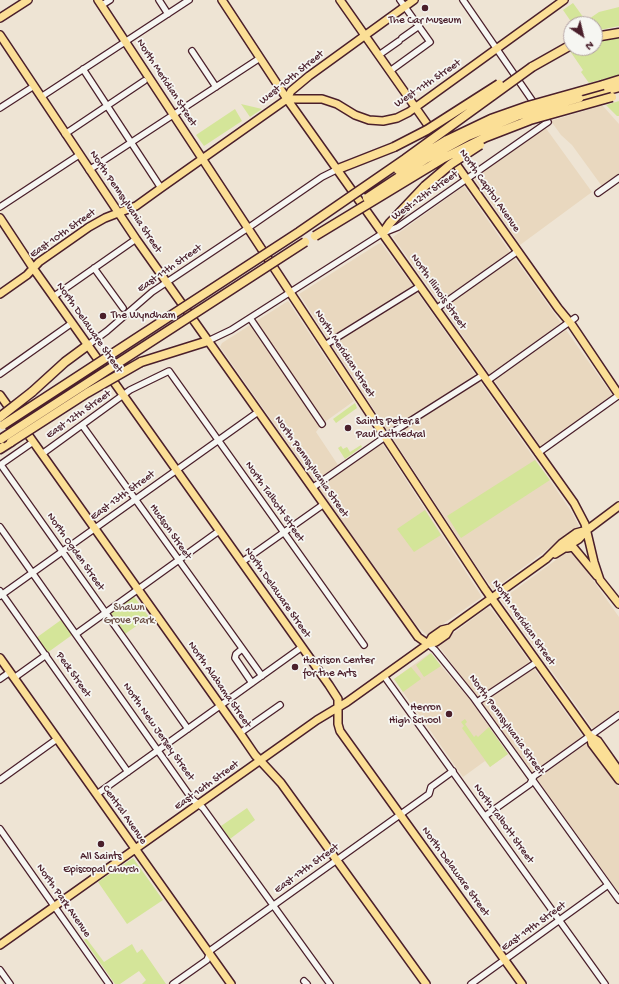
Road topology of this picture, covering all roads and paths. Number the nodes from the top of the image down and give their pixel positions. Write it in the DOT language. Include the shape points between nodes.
graph roads {
  1 [pos="28,0"];
  2 [pos="110,0"];
  3 [pos="159,0"];
  4 [pos="190,0"];
  5 [pos="222,0"];
  6 [pos="340,0"];
  7 [pos="400,0"];
  8 [pos="414,0"];
  9 [pos="463,0"];
  10 [pos="564,0"];
  11 [pos="100,3"];
  12 [pos="405,7"];
  13 [pos="168,14"];
  14 [pos="0,18"];
  15 [pos="419,26"];
  16 [pos="619,33"];
  17 [pos="0,35"];
  18 [pos="365,36"];
  19 [pos="603,36"];
  20 [pos="126,42"];
  21 [pos="497,49"];
  22 [pos="563,50"];
  23 [pos="192,51"];
  24 [pos="379,55"];
  25 [pos="260,58"];
  26 [pos="532,67"];
  27 [pos="83,70"];
  28 [pos="390,71"];
  29 [pos="619,80"];
  30 [pos="144,81"];
  31 [pos="34,86"];
  32 [pos="216,87"];
  33 [pos="619,87"];
  34 [pos="610,92"];
  35 [pos="41,97"];
  36 [pos="287,99"];
  37 [pos="108,106"];
  38 [pos="415,107"];
  39 [pos="0,108"];
  40 [pos="174,115"];
  41 [pos="515,125"];
  42 [pos="65,134"];
  43 [pos="131,142"];
  44 [pos="79,155"];
  45 [pos="203,159"];
  46 [pos="338,169"];
  47 [pos="89,170"];
  48 [pos="619,178"];
  49 [pos="466,179"];
  50 [pos="161,188"];
  51 [pos="598,193"];
  52 [pos="0,207"];
  53 [pos="118,213"];
  54 [pos="0,218"];
  55 [pos="315,221"];
  56 [pos="248,228"];
  57 [pos="383,233"];
  58 [pos="314,236"];
  59 [pos="136,239"];
  60 [pos="518,251"];
  61 [pos="33,268"];
  62 [pos="94,268"];
  63 [pos="167,282"];
  64 [pos="420,286"];
  65 [pos="290,293"];
  66 [pos="0,294"];
  67 [pos="53,297"];
  68 [pos="123,308"];
  69 [pos="436,309"];
  70 [pos="250,318"];
  71 [pos="572,320"];
  72 [pos="72,323"];
  73 [pos="208,341"];
  74 [pos="88,345"];
  75 [pos="325,345"];
  76 [pos="169,371"];
  77 [pos="0,374"];
  78 [pos="485,378"];
  79 [pos="0,395"];
  80 [pos="619,395"];
  81 [pos="124,396"];
  82 [pos="258,412"];
  83 [pos="1,423"];
  84 [pos="322,424"];
  85 [pos="82,425"];
  86 [pos="385,437"];
  87 [pos="0,439"];
  88 [pos="218,440"];
  89 [pos="33,442"];
  90 [pos="0,449"];
  91 [pos="538,453"];
  92 [pos="42,454"];
  93 [pos="0,465"];
  94 [pos="176,470"];
  95 [pos="312,488"];
  96 [pos="135,500"];
  97 [pos="324,504"];
  98 [pos="619,506"];
  99 [pos="0,527"];
  100 [pos="95,529"];
  101 [pos="587,530"];
  102 [pos="219,531"];
  103 [pos="284,532"];
  104 [pos="567,548"];
  105 [pos="62,552"];
  106 [pos="546,559"];
  107 [pos="178,560"];
  108 [pos="242,562"];
  109 [pos="33,573"];
  110 [pos="600,580"];
  111 [pos="138,589"];
  112 [pos="1,594"];
  113 [pos="491,598"];
  114 [pos="619,604"];
  115 [pos="106,612"];
  116 [pos="76,634"];
  117 [pos="428,644"];
  118 [pos="364,645"];
  119 [pos="302,647"];
  120 [pos="242,650"];
  121 [pos="46,655"];
  122 [pos="0,658"];
  123 [pos="537,662"];
  124 [pos="12,675"];
  125 [pos="262,676"];
  126 [pos="384,676"];
  127 [pos="0,679"];
  128 [pos="252,683"];
  129 [pos="477,702"];
  130 [pos="220,705"];
  131 [pos="280,705"];
  132 [pos="338,707"];
  133 [pos="619,715"];
  134 [pos="188,729"];
  135 [pos="240,733"];
  136 [pos="590,736"];
  137 [pos="57,739"];
  138 [pos="158,750"];
  139 [pos="260,761"];
  140 [pos="453,771"];
  141 [pos="619,771"];
  142 [pos="128,772"];
  143 [pos="0,780"];
  144 [pos="532,780"];
  145 [pos="619,780"];
  146 [pos="97,794"];
  147 [pos="199,805"];
  148 [pos="400,814"];
  149 [pos="485,816"];
  150 [pos="0,829"];
  151 [pos="135,848"];
  152 [pos="336,860"];
  153 [pos="608,885"];
  154 [pos="619,900"];
  155 [pos="273,905"];
  156 [pos="54,906"];
  157 [pos="559,920"];
  158 [pos="0,945"];
  159 [pos="210,954"];
  160 [pos="505,960"];
  161 [pos="0,970"];
  162 [pos="10,984"];
  163 [pos="109,984"];
  164 [pos="173,984"];
  165 [pos="231,984"];
  166 [pos="330,984"];
  167 [pos="426,984"];
  168 [pos="471,984"];
  169 [pos="522,984"];
  170 [pos="605,984"];
  1 -- 14 [label="main road"];
  2 -- 11 [label="street"];
  3 -- 13 [label="street"];
  4 -- 13 [label="street"];
  5 -- 25 [label="main road, North Illinois Street"];
  6 -- 18 [label="main road, North Capitol Avenue"];
  7 -- 12 [label="street"];
  8 -- 12 [label="main road, West 10th Street"];
  9 -- 21 [label="street"];
  10 -- 21 [label="main road, West 11th Street"];
  11 -- 20 [label="main road, North Meridian Street"];
  12 -- 15 [label="street"];
  12 -- 18 [label="main road, West 10th Street"];
  13 -- 20 [label="street"];
  15 -- 24 [label="street"];
  15 -- 28 [label="street" via="430,42"];
  16 -- 19 [label="highway"];
  17 -- 31 [label="main road, North Pennsylvania Street"];
  18 -- 24 [label="main road, North Capitol Avenue"];
  18 -- 36 [label="main road, West 10th Street" via="309,76 292,90"];
  20 -- 27 [label="street"];
  20 -- 40 [label="main road, North Meridian Street"];
  21 -- 38 [label="main road, West 11th Street"];
  21 -- 49 [label="street, West 12th Street" via="548,122"];
  22 -- 26 [label="highway"];
  23 -- 32 [label="street"];
  24 -- 28 [label="main road, North Capitol Avenue"];
  25 -- 32 [label="street"];
  25 -- 36 [label="main road, North Illinois Street"];
  26 -- 46 [label="highway, bridge" via="503,82 424,132"];
  26 -- 55 [label="highway, bridge"];
  27 -- 35 [label="street"];
  27 -- 37 [label="street"];
  28 -- 38 [label="main road, North Capitol Avenue"];
  29 -- 34 [label="highway"];
  30 -- 37 [label="street"];
  31 -- 35 [label="main road, North Pennsylvania Street"];
  31 -- 39 [label="street"];
  32 -- 40 [label="street"];
  33 -- 34 [label="highway"];
  34 -- 41 [label="highway, bridge"];
  34 -- 55 [label="highway, bridge" via="524,107 466,131"];
  34 -- 58 [label="highway, bridge" via="517,116 459,140 397,178"];
  35 -- 42 [label="main road, North Pennsylvania Street"];
  36 -- 38 [label="main road, West 11th Street" via="322,99 337,104 355,116 376,121 397,118"];
  36 -- 45 [label="main road, West 10th Street"];
  36 -- 46 [label="main road, North Illinois Street"];
  37 -- 42 [label="street"];
  37 -- 43 [label="street"];
  38 -- 49 [label="main road, North Capitol Avenue"];
  40 -- 43 [label="street"];
  40 -- 45 [label="main road, North Meridian Street"];
  41 -- 57 [label="highway, bridge" via="457,159 425,186"];
  41 -- 58 [label="highway, bridge" via="455,152"];
  42 -- 44 [label="main road, North Pennsylvania Street"];
  43 -- 47 [label="street"];
  43 -- 50 [label="street"];
  44 -- 47 [label="main road, North Pennsylvania Street"];
  44 -- 52 [label="street"];
  45 -- 50 [label="main road, East 10th Street"];
  45 -- 56 [label="main road, North Meridian Street"];
  46 -- 56 [label="street" via="322,176"];
  46 -- 57 [label="main road, North Illinois Street"];
  47 -- 53 [label="main road, North Pennsylvania Street"];
  48 -- 51 [label="street"];
  49 -- 57 [label="street, West 12th Street" via="398,227"];
  49 -- 60 [label="main road, North Capitol Avenue"];
  50 -- 53 [label="main road, East 10th Street" via="136,206"];
  53 -- 59 [label="main road, North Pennsylvania Street"];
  53 -- 61 [label="main road, East 10th Street" via="93,224"];
  54 -- 61 [label="main road, North Delaware Street"];
  55 -- 83 [label="highway, bridge"];
  56 -- 63 [label="street, East 11th Street"];
  56 -- 65 [label="main road, North Meridian Street"];
  57 -- 64 [label="main road, North Illinois Street"];
  57 -- 65 [label="street, West 12th Street"];
  58 -- 87 [label="highway, bridge"];
  59 -- 62 [label="street"];
  59 -- 63 [label="main road, North Pennsylvania Street"];
  60 -- 69 [label="street"];
  60 -- 71 [label="main road, North Capitol Avenue" via="558,308"];
  61 -- 66 [label="main road, East 10th Street"];
  61 -- 67 [label="main road, North Delaware Street"];
  62 -- 67 [label="street"];
  62 -- 68 [label="street"];
  63 -- 73 [label="main road, North Pennsylvania Street"];
  63 -- 74 [label="street, East 11th Street"];
  64 -- 69 [label="main road, North Illinois Street"];
  64 -- 75 [label="street"];
  65 -- 70 [label="street"];
  65 -- 75 [label="main road, North Meridian Street"];
  67 -- 72 [label="main road, North Delaware Street"];
  69 -- 78 [label="main road, North Illinois Street"];
  70 -- 73 [label="street"];
  70 -- 84 [label="street"];
  71 -- 78 [label="street"];
  71 -- 80 [label="main road, North Capitol Avenue"];
  72 -- 74 [label="main road, North Delaware Street"];
  72 -- 77 [label="street"];
  73 -- 82 [label="main road, North Pennsylvania Street"];
  73 -- 90 [label="highway, bridge" via="140,362"];
  74 -- 81 [label="main road, North Delaware Street"];
  74 -- 83 [label="highway, bridge" via="65,362"];
  75 -- 86 [label="main road, North Meridian Street"];
  76 -- 81 [label="street, East 12th Street" via="130,390"];
  76 -- 88 [label="street, North Talbott Street"];
  78 -- 86 [label="street"];
  78 -- 91 [label="main road, North Illinois Street"];
  79 -- 89 [label="main road, North Alabama Street"];
  80 -- 91 [label="street"];
  81 -- 85 [label="street, East 12th Street"];
  81 -- 94 [label="main road, North Delaware Street"];
  82 -- 88 [label="street, East 13th Street"];
  82 -- 95 [label="main road, North Pennsylvania Street"];
  85 -- 92 [label="street, East 12th Street"];
  85 -- 96 [label="street, Hudson Street"];
  86 -- 95 [label="street"];
  86 -- 113 [label="main road, North Meridian Street"];
  88 -- 94 [label="street, East 13th Street"];
  88 -- 103 [label="street, North Talbott Street"];
  89 -- 92 [label="main road, North Alabama Street"];
  89 -- 93 [label="street, East 12th Street"];
  91 -- 101 [label="main road, North Illinois Street" via="578,509"];
  92 -- 100 [label="main road, North Alabama Street"];
  93 -- 105 [label="street, North Ogden Street"];
  94 -- 96 [label="street, East 13th Street"];
  94 -- 102 [label="main road, North Delaware Street"];
  95 -- 97 [label="main road, North Pennsylvania Street"];
  96 -- 100 [label="street, East 13th Street"];
  96 -- 107 [label="street, Hudson Street"];
  97 -- 103 [label="street"];
  97 -- 117 [label="main road, North Pennsylvania Street" via="418,637"];
  98 -- 101 [label="main road"];
  99 -- 109 [label="street, North New Jersey Street"];
  100 -- 105 [label="street, East 13th Street"];
  100 -- 111 [label="main road, North Alabama Street"];
  101 -- 104 [label="main road"];
  101 -- 106 [label="main road" via="576,533"];
  101 -- 110 [label="main road, North Illinois Street"];
  102 -- 107 [label="street"];
  102 -- 108 [label="main road, North Delaware Street"];
  103 -- 108 [label="street"];
  103 -- 118 [label="street, North Talbott Street"];
  104 -- 106 [label="main road"];
  104 -- 110 [label="main road" via="573,547"];
  105 -- 109 [label="street, East 13th Street"];
  105 -- 115 [label="street, North Ogden Street"];
  106 -- 113 [label="main road, East 16th Street"];
  107 -- 111 [label="street"];
  107 -- 120 [label="street, Hudson Street"];
  108 -- 119 [label="main road, North Delaware Street"];
  109 -- 112 [label="street, East 13th Street"];
  109 -- 116 [label="street, North New Jersey Street"];
  110 -- 114 [label="main road, North Illinois Street"];
  111 -- 115 [label="street"];
  111 -- 130 [label="main road, North Alabama Street"];
  112 -- 121 [label="street, Peck Street"];
  113 -- 117 [label="main road, East 16th Street" via="450,628 446,635"];
  113 -- 123 [label="main road, North Meridian Street"];
  115 -- 116 [label="street"];
  115 -- 134 [label="street, North Ogden Street"];
  116 -- 138 [label="street, North New Jersey Street"];
  117 -- 126 [label="main road, East 16th Street"];
  117 -- 129 [label="street, North Pennsylvania Street" via="436,650"];
  119 -- 125 [label="street"];
  119 -- 132 [label="main road, North Delaware Street" via="336,695"];
  120 -- 125 [label="street, Hudson Street"];
  120 -- 128 [label="street" via="235,658"];
  121 -- 124 [label="street"];
  121 -- 142 [label="street, Peck Street"];
  122 -- 124 [label="main road, Central Avenue"];
  123 -- 129 [label="street"];
  123 -- 136 [label="main road, North Meridian Street"];
  124 -- 127 [label="street"];
  124 -- 137 [label="main road, Central Avenue"];
  125 -- 128 [label="street"];
  126 -- 132 [label="main road, East 16th Street"];
  126 -- 140 [label="street, North Talbott Street"];
  128 -- 130 [label="street"];
  129 -- 144 [label="street, North Pennsylvania Street"];
  130 -- 134 [label="street"];
  130 -- 135 [label="main road, North Alabama Street"];
  131 -- 135 [label="street"];
  132 -- 139 [label="main road, East 16th Street"];
  132 -- 148 [label="main road, North Delaware Street" via="340,731"];
  133 -- 136 [label="street"];
  134 -- 138 [label="street"];
  135 -- 139 [label="main road, North Alabama Street"];
  136 -- 141 [label="main road, North Meridian Street" via="598,741"];
  136 -- 144 [label="street"];
  136 -- 145 [label="main road, North Meridian Street" via="592,744"];
  137 -- 143 [label="street"];
  137 -- 146 [label="main road, Central Avenue"];
  138 -- 142 [label="street"];
  138 -- 147 [label="street, North New Jersey Street" via="192,799"];
  139 -- 147 [label="main road, East 16th Street"];
  139 -- 152 [label="main road, North Alabama Street" via="281,783"];
  140 -- 148 [label="street, East 17th Street" via="430,787 429,794"];
  140 -- 149 [label="street, North Talbott Street"];
  142 -- 146 [label="street"];
  144 -- 149 [label="street"];
  144 -- 153 [label="street, North Pennsylvania Street"];
  146 -- 151 [label="main road, Central Avenue"];
  147 -- 151 [label="main road, East 16th Street"];
  147 -- 155 [label="street, North New Jersey Street"];
  148 -- 152 [label="street, East 17th Street"];
  148 -- 160 [label="main road, North Delaware Street"];
  149 -- 157 [label="street, North Talbott Street"];
  150 -- 156 [label="street, North Park Avenue"];
  151 -- 156 [label="main road, East 16th Street"];
  151 -- 159 [label="main road, Central Avenue"];
  152 -- 155 [label="street, East 17th Street"];
  152 -- 167 [label="main road, North Alabama Street"];
  153 -- 154 [label="street, North Pennsylvania Street"];
  153 -- 157 [label="street, East 19th Street"];
  155 -- 159 [label="street, East 17th Street" via="211,950"];
  155 -- 166 [label="street, North New Jersey Street"];
  156 -- 158 [label="main road, East 16th Street"];
  156 -- 163 [label="street, North Park Avenue"];
  157 -- 160 [label="street, East 19th Street"];
  157 -- 170 [label="street, North Talbott Street"];
  159 -- 164 [label="street, East 17th Street" via="207,960"];
  159 -- 165 [label="main road, Central Avenue"];
  160 -- 168 [label="street, East 19th Street"];
  160 -- 169 [label="main road, North Delaware Street"];
  161 -- 162 [label="street"];
}
